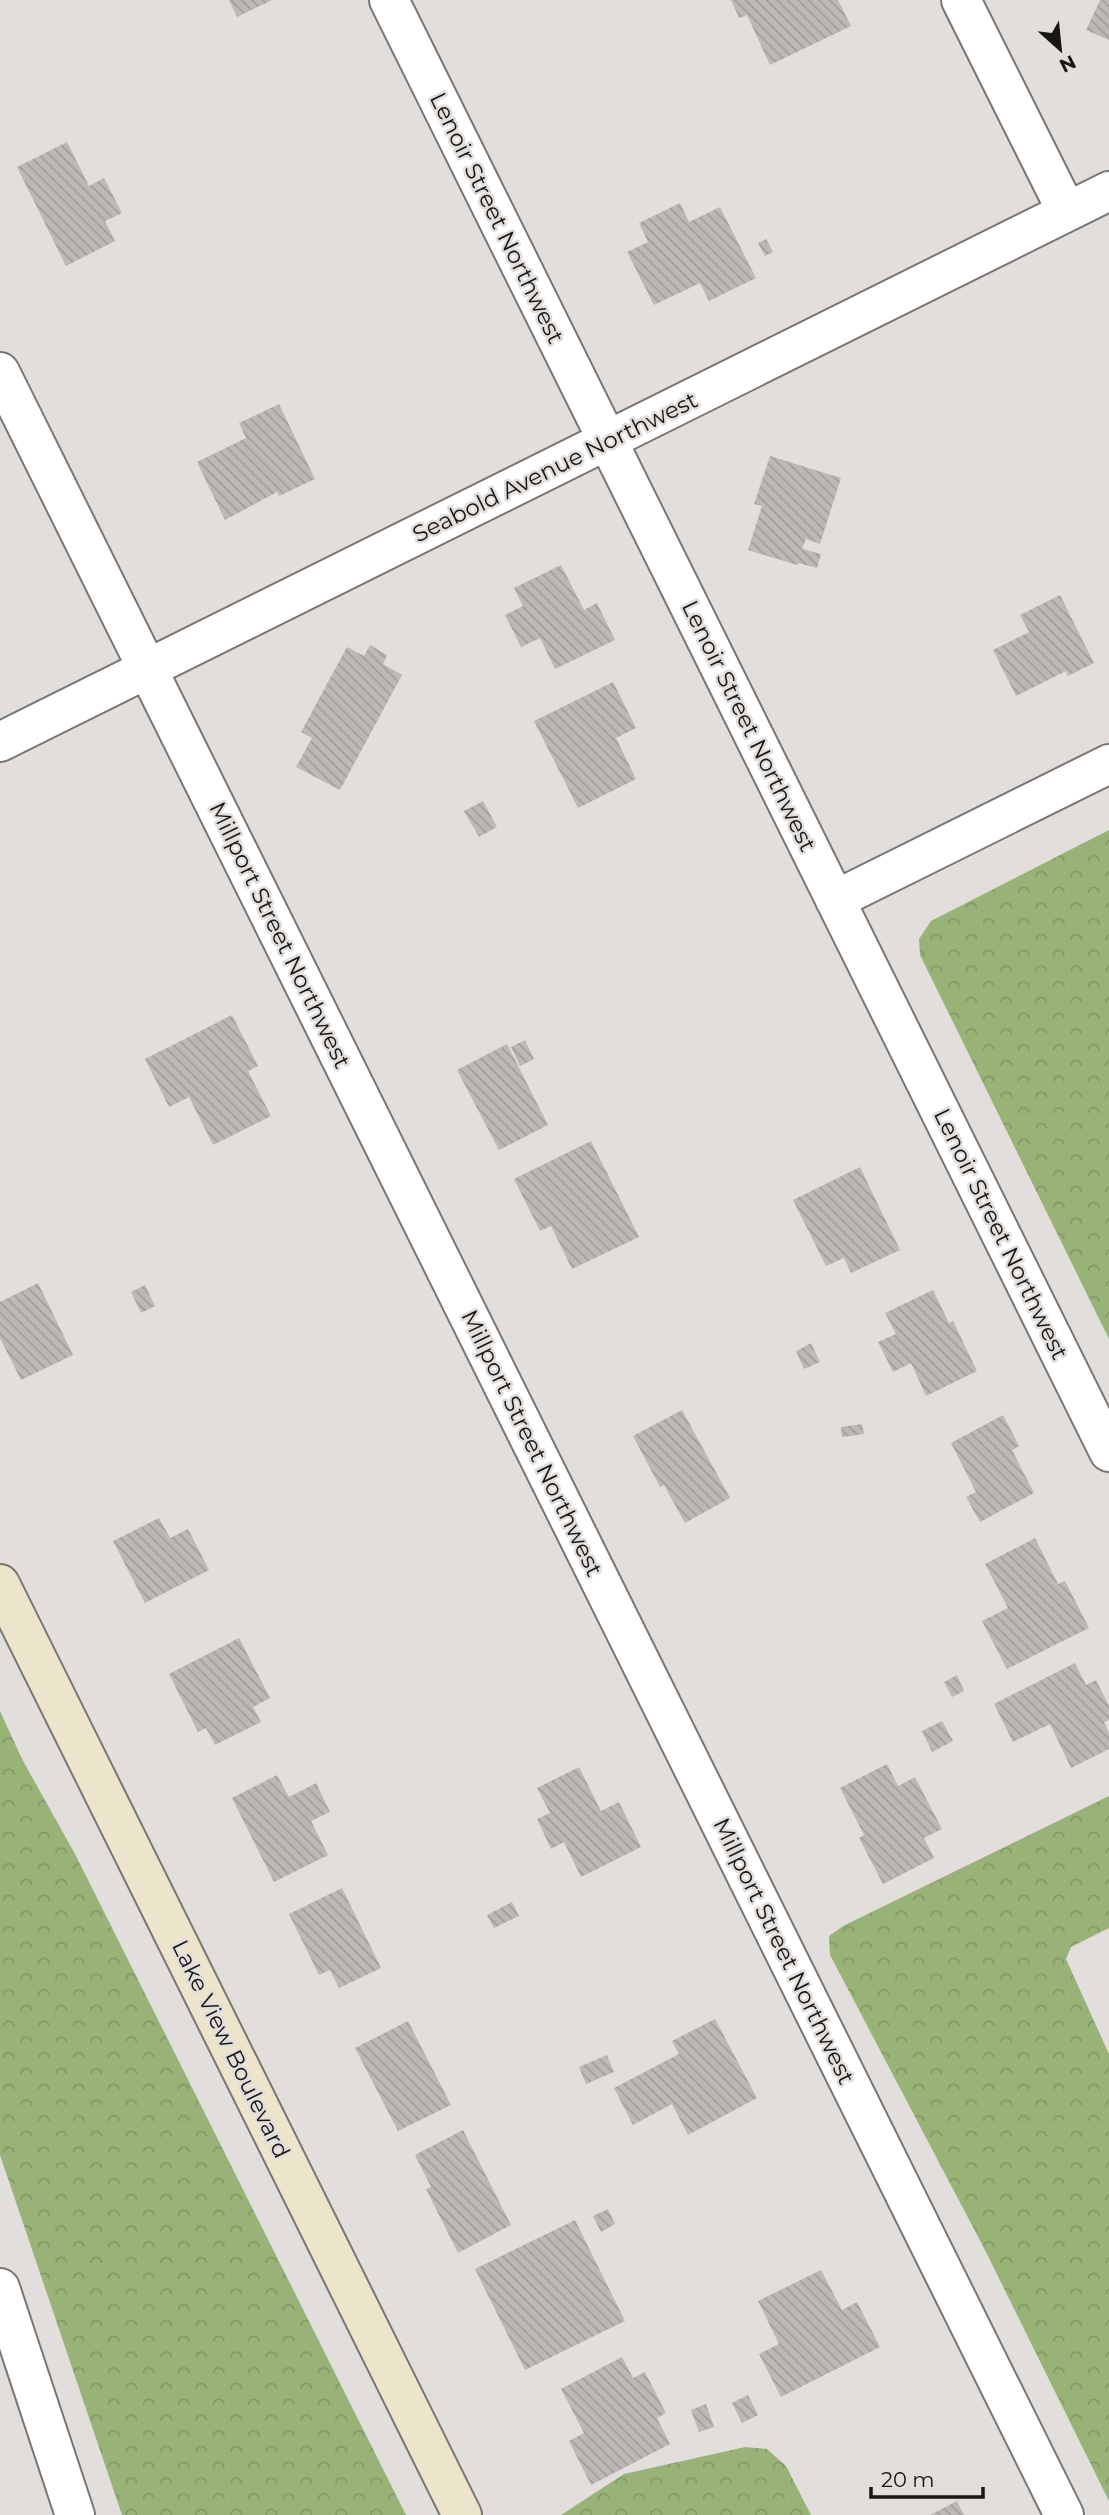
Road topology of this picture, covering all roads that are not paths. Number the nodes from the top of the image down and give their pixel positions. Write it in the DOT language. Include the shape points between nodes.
graph roads {
  1 [pos="389,0"];
  2 [pos="961,0"];
  3 [pos="1109,191"];
  4 [pos="1067,212"];
  5 [pos="0,372"];
  6 [pos="607,441"];
  7 [pos="148,669"];
  8 [pos="0,742"];
  9 [pos="1109,764"];
  10 [pos="835,900"];
  11 [pos="1109,1452"];
  12 [pos="0,1584"];
  13 [pos="0,2288"];
  14 [pos="75,2515"];
  15 [pos="462,2515"];
  16 [pos="1064,2515"];
  1 -- 6 [label="street, Lenoir Street Northwest"];
  2 -- 4 [label="street"];
  3 -- 4 [label="street, Seabold Avenue Northwest"];
  4 -- 6 [label="street, Seabold Avenue Northwest"];
  5 -- 7 [label="street, Millport Street Northwest"];
  6 -- 7 [label="street, Seabold Avenue Northwest"];
  6 -- 10 [label="street, Lenoir Street Northwest"];
  7 -- 8 [label="street, Seabold Avenue Northwest"];
  7 -- 16 [label="street, Millport Street Northwest"];
  9 -- 10 [label="street"];
  10 -- 11 [label="street, Lenoir Street Northwest"];
  12 -- 15 [label="street, Lake View Boulevard"];
  13 -- 14 [label="street"];
}
